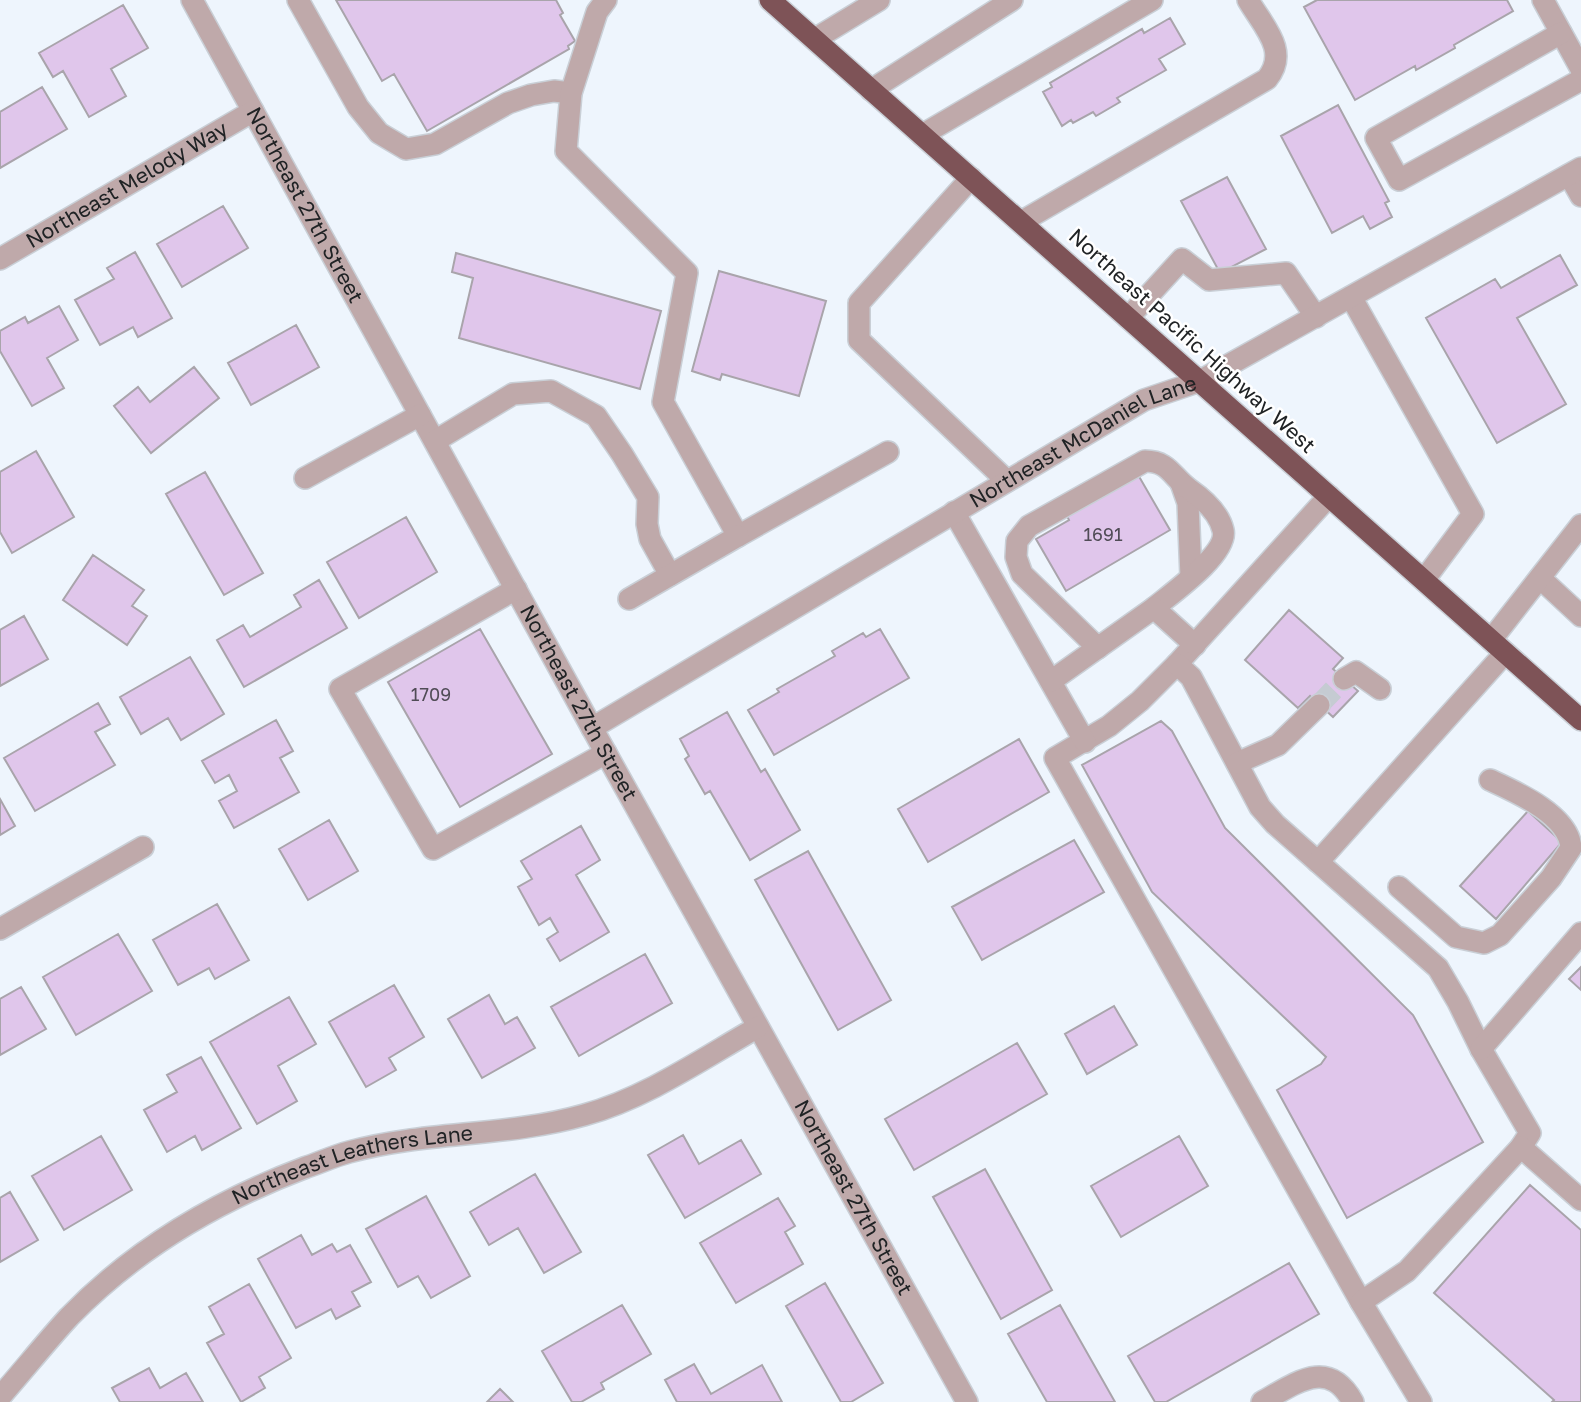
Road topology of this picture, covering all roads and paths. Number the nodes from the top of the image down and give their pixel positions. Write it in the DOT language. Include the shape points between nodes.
graph roads {
  1 [pos="192,0"];
  2 [pos="298,0"];
  3 [pos="606,0"];
  4 [pos="770,0"];
  5 [pos="879,0"];
  6 [pos="1012,0"];
  7 [pos="1152,0"];
  8 [pos="1248,0"];
  9 [pos="1543,0"];
  10 [pos="1561,33"];
  11 [pos="815,39"];
  12 [pos="1581,69"];
  13 [pos="1581,80"];
  14 [pos="871,90"];
  15 [pos="571,93"];
  16 [pos="253,111"];
  17 [pos="922,135"];
  18 [pos="1575,172"];
  19 [pos="971,178"];
  20 [pos="1581,196"];
  21 [pos="1021,222"];
  22 [pos="0,259"];
  23 [pos="1351,297"];
  24 [pos="1316,317"];
  25 [pos="1128,318"];
  26 [pos="1200,381"];
  27 [pos="420,415"];
  28 [pos="435,441"];
  29 [pos="888,452"];
  30 [pos="305,478"];
  31 [pos="1007,481"];
  32 [pos="1181,483"];
  33 [pos="1329,496"];
  34 [pos="954,512"];
  35 [pos="1581,525"];
  36 [pos="738,536"];
  37 [pos="670,575"];
  38 [pos="1191,577"];
  39 [pos="1540,578"];
  40 [pos="1424,580"];
  41 [pos="516,589"];
  42 [pos="629,599"];
  43 [pos="1154,608"];
  44 [pos="1581,616"];
  45 [pos="1195,645"];
  46 [pos="1498,647"];
  47 [pos="1098,648"];
  48 [pos="1177,664"];
  49 [pos="1343,678"];
  50 [pos="1051,681"];
  51 [pos="1380,690"];
  52 [pos="1319,705"];
  53 [pos="1581,720"];
  54 [pos="592,728"];
  55 [pos="1085,742"];
  56 [pos="606,753"];
  57 [pos="1237,764"];
  58 [pos="1490,780"];
  59 [pos="143,847"];
  60 [pos="1318,862"];
  61 [pos="1399,887"];
  62 [pos="0,929"];
  63 [pos="1581,933"];
  64 [pos="758,1027"];
  65 [pos="1481,1049"];
  66 [pos="1521,1147"];
  67 [pos="1581,1200"];
  68 [pos="1361,1302"];
  69 [pos="0,1397"];
  70 [pos="967,1402"];
  71 [pos="1262,1402"];
  72 [pos="1353,1402"];
  73 [pos="1421,1402"];
  1 -- 16 [label="street, Northeast 27th Street"];
  2 -- 15 [label="street" via="358,107 379,133 406,149 435,144 531,95"];
  3 -- 15 [label="street" via="597,12"];
  4 -- 11 [label="highway, Northeast Pacific Highway West"];
  5 -- 11 [label="street"];
  6 -- 14 [label="street"];
  7 -- 17 [label="street"];
  8 -- 21 [label="street" via="1278,51 1276,68 1267,79"];
  9 -- 10 [label="street"];
  10 -- 12 [label="street"];
  10 -- 13 [label="street" via="1376,138 1399,180"];
  11 -- 14 [label="highway, Northeast Pacific Highway West"];
  14 -- 17 [label="highway, Northeast Pacific Highway West"];
  15 -- 36 [label="street" via="566,151 687,273 663,402"];
  16 -- 22 [label="street, Northeast Melody Way"];
  16 -- 27 [label="street, Northeast 27th Street"];
  17 -- 19 [label="highway, Northeast Pacific Highway West"];
  18 -- 20 [label="street"];
  18 -- 23 [label="street, Northeast McDaniel Lane"];
  19 -- 21 [label="highway, Northeast Pacific Highway West"];
  19 -- 31 [label="street" via="859,303 859,340"];
  21 -- 25 [label="highway, Northeast Pacific Highway West"];
  23 -- 24 [label="street, Northeast McDaniel Lane"];
  23 -- 40 [label="street" via="1473,514"];
  24 -- 25 [label="street" via="1286,273 1209,280 1182,259"];
  24 -- 26 [label="street, Northeast McDaniel Lane"];
  25 -- 26 [label="highway, Northeast Pacific Highway West"];
  26 -- 31 [label="street, Northeast McDaniel Lane" via="1144,400"];
  26 -- 33 [label="highway, Northeast Pacific Highway West"];
  27 -- 28 [label="street, Northeast 27th Street"];
  27 -- 30 [label="street"];
  28 -- 37 [label="street" via="513,394 551,391 596,416 648,497 650,539"];
  28 -- 41 [label="street, Northeast 27th Street"];
  29 -- 36 [label="street"];
  31 -- 34 [label="street, Northeast McDaniel Lane"];
  32 -- 38 [label="street" via="1188,503"];
  32 -- 38 [label="street" via="1215,513 1224,530 1213,556"];
  32 -- 47 [label="street" via="1171,470 1156,461 1145,461 1029,526 1017,541 1022,574"];
  33 -- 40 [label="highway, Northeast Pacific Highway West"];
  33 -- 45 [label="street"];
  34 -- 50 [label="street"];
  34 -- 54 [label="street, Northeast McDaniel Lane"];
  35 -- 39 [label="street"];
  36 -- 37 [label="street"];
  37 -- 42 [label="street"];
  38 -- 43 [label="street"];
  39 -- 44 [label="street"];
  39 -- 46 [label="street"];
  40 -- 46 [label="highway, Northeast Pacific Highway West"];
  41 -- 54 [label="street, Northeast 27th Street"];
  41 -- 56 [label="street" via="340,689 433,849"];
  43 -- 45 [label="street"];
  43 -- 47 [label="street"];
  45 -- 48 [label="street"];
  46 -- 53 [label="highway, Northeast Pacific Highway West"];
  46 -- 60 [label="street"];
  47 -- 50 [label="street"];
  48 -- 55 [label="street" via="1140,701"];
  48 -- 57 [label="street" via="1191,677"];
  49 -- 51 [label="street" via="1356,671"];
  50 -- 55 [label="street"];
  52 -- 57 [label="street" via="1278,745"];
  54 -- 56 [label="street, Northeast 27th Street"];
  55 -- 68 [label="street" via="1055,758"];
  56 -- 64 [label="street, Northeast 27th Street"];
  57 -- 60 [label="street" via="1260,807"];
  58 -- 61 [label="street" via="1532,800 1566,830 1571,848 1551,878 1500,935 1484,943 1456,937"];
  59 -- 62 [label="street"];
  60 -- 65 [label="street" via="1437,968"];
  63 -- 65 [label="street"];
  64 -- 69 [label="street, Northeast Leathers Lane" via="628,1100 583,1116 348,1152 272,1181 198,1218 137,1257 70,1317"];
  64 -- 70 [label="street, Northeast 27th Street"];
  65 -- 66 [label="street" via="1530,1133"];
  66 -- 67 [label="street"];
  66 -- 68 [label="street" via="1407,1270"];
  68 -- 73 [label="street"];
  71 -- 72 [label="street" via="1303,1379 1325,1376 1345,1388"];
}
